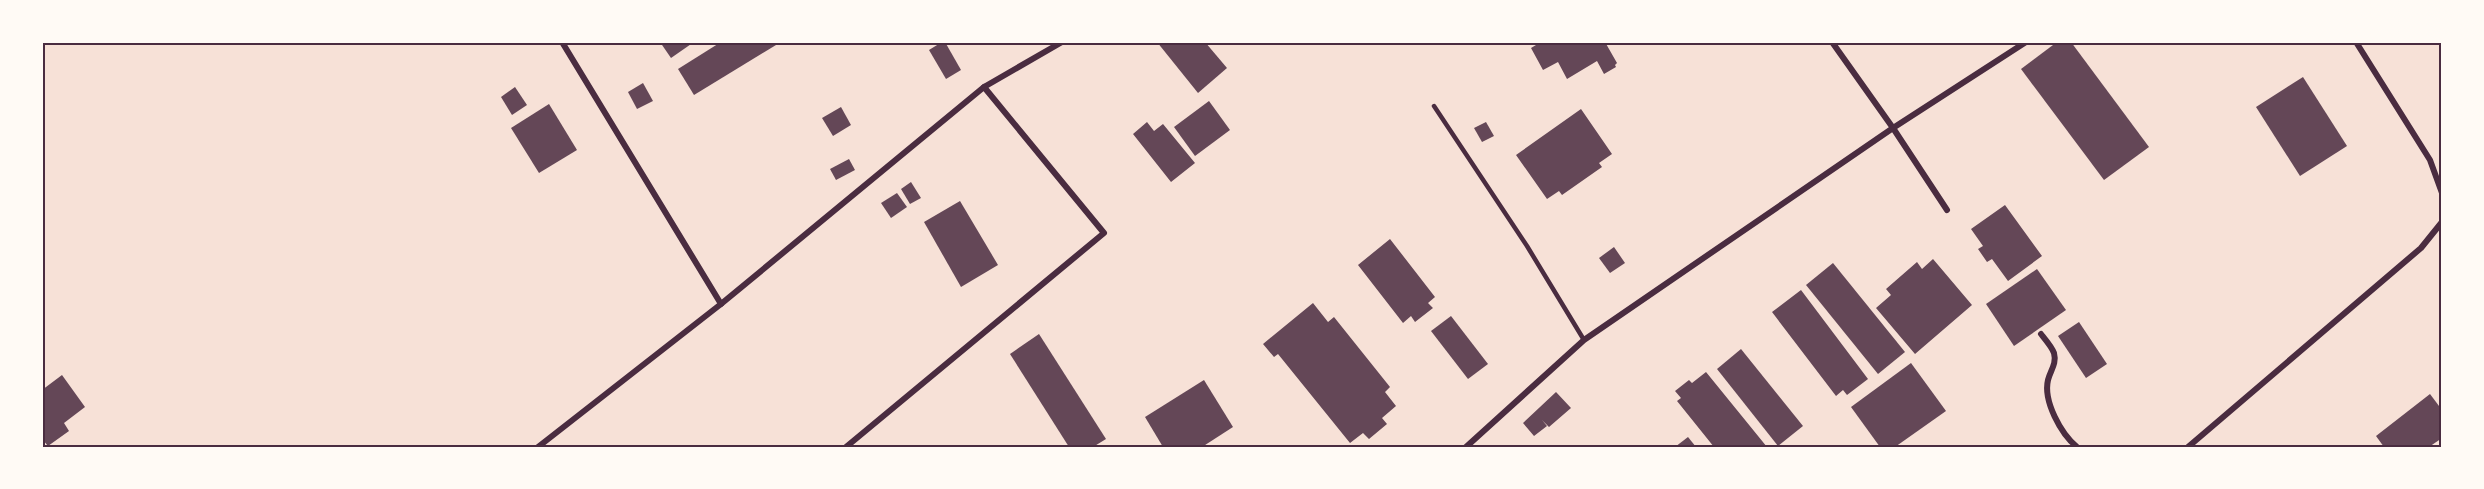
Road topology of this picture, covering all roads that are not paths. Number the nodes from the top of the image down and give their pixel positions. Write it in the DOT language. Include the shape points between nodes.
graph roads {
  1 [pos="562,42"];
  2 [pos="1062,42"];
  3 [pos="1832,42"];
  4 [pos="2026,42"];
  5 [pos="2356,42"];
  6 [pos="984,87"];
  7 [pos="1434,106"];
  8 [pos="1893,128"];
  9 [pos="2442,193"];
  10 [pos="1947,210"];
  11 [pos="2442,222"];
  12 [pos="721,304"];
  13 [pos="2041,334"];
  14 [pos="1584,340"];
  15 [pos="538,447"];
  16 [pos="846,447"];
  17 [pos="1466,447"];
  18 [pos="2077,447"];
  19 [pos="2188,447"];
  1 -- 12 [label="street"];
  2 -- 6 [label="street"];
  3 -- 8 [label="street"];
  4 -- 8 [label="street"];
  5 -- 9 [label="street" via="2430,160"];
  6 -- 12 [label="street"];
  6 -- 16 [label="street" via="1104,234"];
  7 -- 14 [label="lane"];
  8 -- 10 [label="street"];
  8 -- 14 [label="street"];
  11 -- 19 [label="street" via="2421,248"];
  12 -- 15 [label="street"];
  13 -- 18 [label="street" via="2054,352 2048,397 2058,422"];
  14 -- 17 [label="street"];
}
